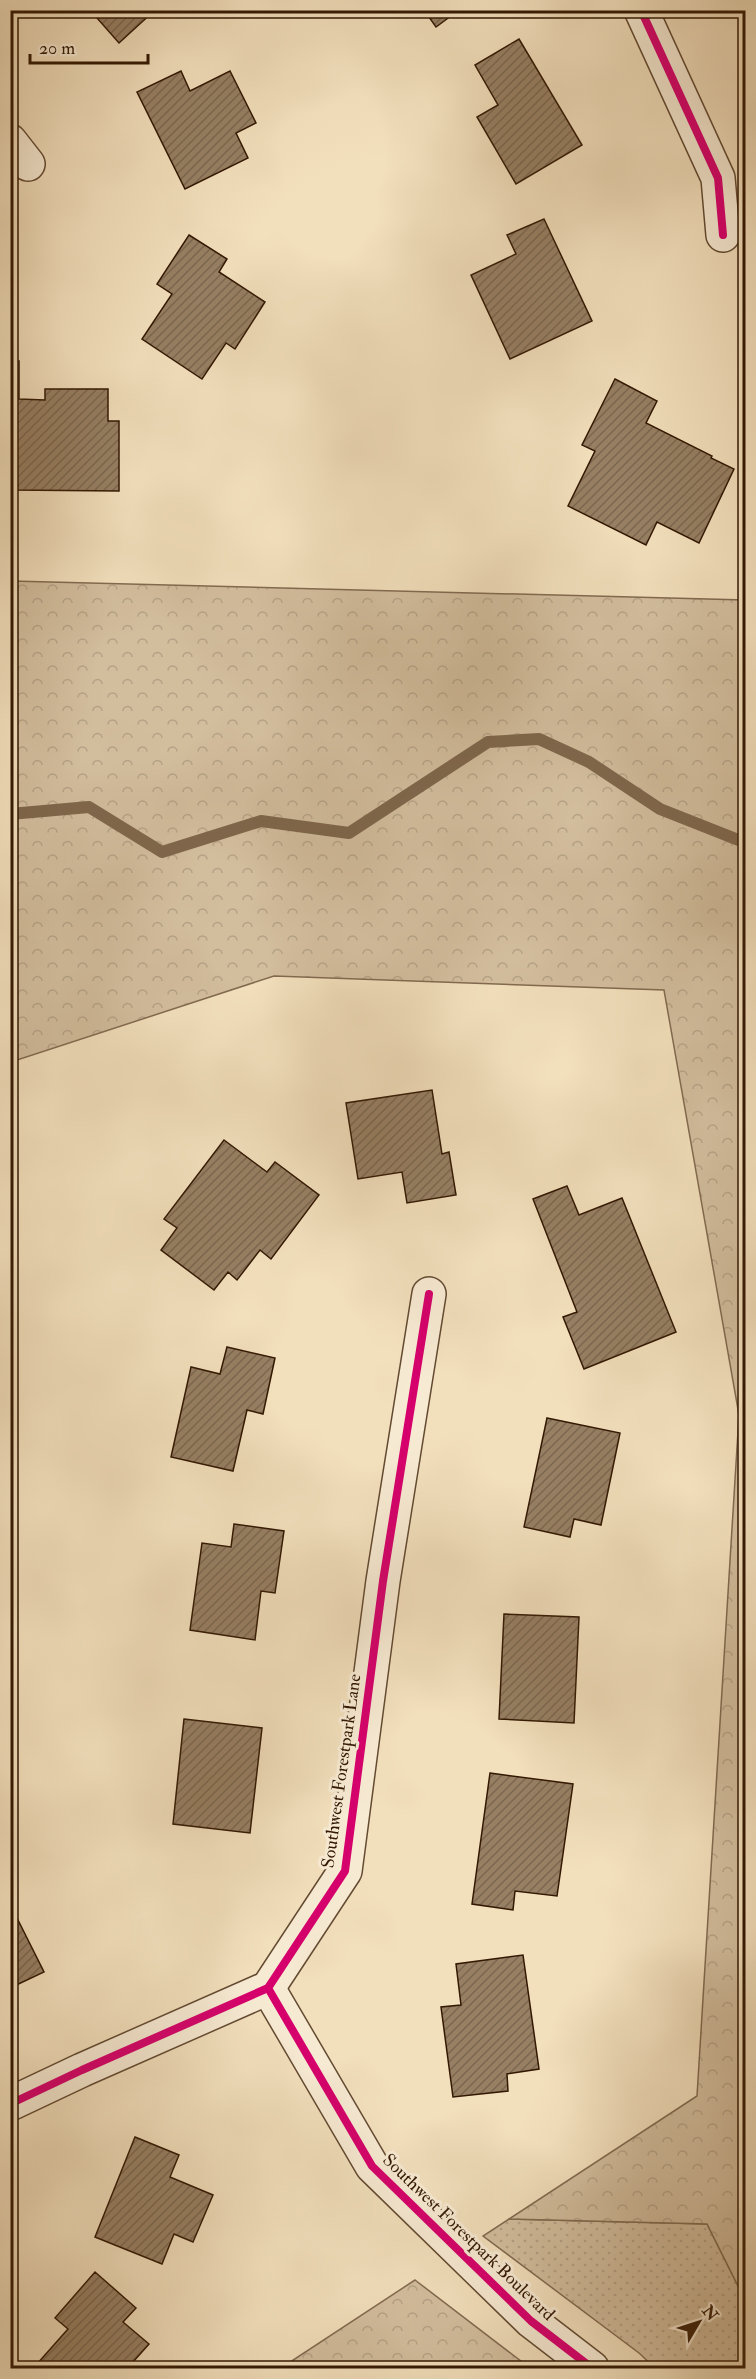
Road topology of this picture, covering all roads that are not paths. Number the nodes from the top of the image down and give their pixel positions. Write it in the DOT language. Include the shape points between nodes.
graph roads {
  1 [pos="641,10"];
  2 [pos="723,235"];
  3 [pos="429,1294"];
  4 [pos="268,1988"];
  5 [pos="10,2104"];
  6 [pos="592,2368"];
  1 -- 2 [label="street" via="718,178"];
  3 -- 4 [label="street, Southwest Forestpark Lane" via="383,1581 345,1871"];
  4 -- 5 [label="street"];
  4 -- 6 [label="street, Southwest Forestpark Boulevard" via="372,2166 531,2321"];
}
